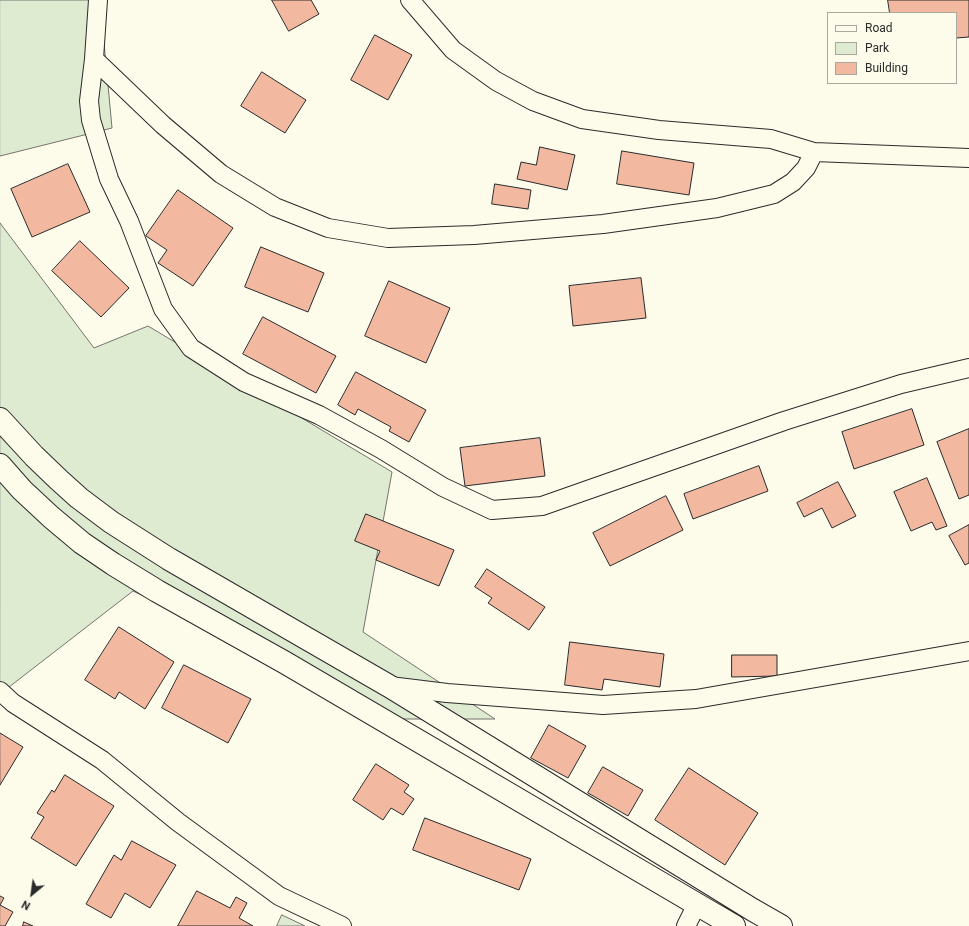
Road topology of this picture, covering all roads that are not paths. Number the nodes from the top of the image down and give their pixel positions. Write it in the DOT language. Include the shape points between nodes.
graph roads {
  1 [pos="98,0"];
  2 [pos="410,0"];
  3 [pos="94,59"];
  4 [pos="814,152"];
  5 [pos="969,158"];
  6 [pos="969,368"];
  7 [pos="0,419"];
  8 [pos="0,465"];
  9 [pos="969,651"];
  10 [pos="389,686"];
  11 [pos="0,691"];
  12 [pos="697,904"];
  13 [pos="342,926"];
  14 [pos="686,926"];
  15 [pos="734,926"];
  16 [pos="781,926"];
  1 -- 3 [label="street"];
  2 -- 4 [label="street" via="453,50 496,81 533,101 582,119 659,130 771,139"];
  3 -- 4 [label="street" via="163,125 221,174 275,207 328,228 388,238 474,235 603,224 717,208 774,194 793,182 806,168"];
  3 -- 6 [label="street" via="89,101 91,120 109,179 129,221 163,309 191,348 244,382 318,415 443,487 492,510 542,506 784,421 901,384"];
  4 -- 5 [label="street"];
  7 -- 10 [label="highway" via="59,480 111,522 169,559"];
  8 -- 12 [label="highway" via="51,517 113,564"];
  9 -- 10 [label="street" via="689,700 604,705"];
  10 -- 16 [label="highway"];
  11 -- 13 [label="street" via="13,703 102,760 178,822 279,896"];
  12 -- 14 [label="street"];
  12 -- 15 [label="highway"];
}
